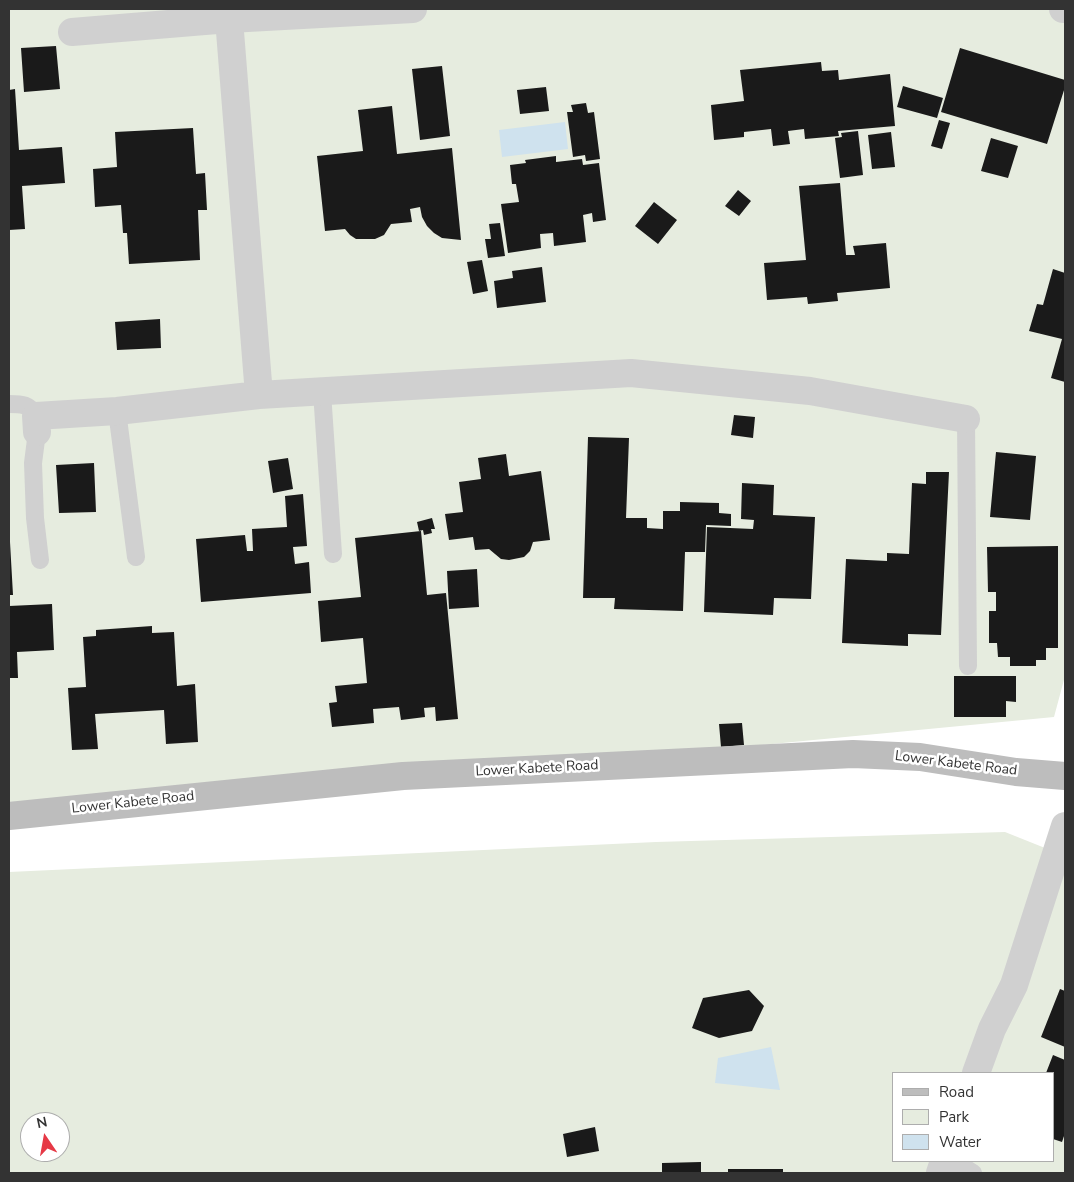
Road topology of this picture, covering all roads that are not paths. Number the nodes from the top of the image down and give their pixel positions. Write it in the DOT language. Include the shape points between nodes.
graph roads {
  1 [pos="413,9"];
  2 [pos="229,19"];
  3 [pos="72,32"];
  4 [pos="322,392"];
  5 [pos="259,395"];
  6 [pos="9,404"];
  7 [pos="117,411"];
  8 [pos="966,419"];
  9 [pos="36,424"];
  10 [pos="333,554"];
  11 [pos="136,557"];
  12 [pos="40,560"];
  13 [pos="968,666"];
  14 [pos="1065,776"];
  15 [pos="9,816"];
  16 [pos="1065,826"];
  17 [pos="976,1072"];
  18 [pos="956,1162"];
  19 [pos="973,1173"];
  1 -- 2 [label="street"];
  2 -- 3 [label="street"];
  2 -- 5 [label="street"];
  4 -- 5 [label="street"];
  4 -- 8 [label="street" via="631,373 810,391"];
  4 -- 10 [label="lane"];
  5 -- 7 [label="street"];
  6 -- 9 [label="lane" via="24,404 32,408"];
  7 -- 9 [label="street"];
  7 -- 11 [label="lane"];
  8 -- 13 [label="lane"];
  9 -- 12 [label="lane" via="33,463"];
  14 -- 15 [label="main road, Lower Kabete Road" via="920,757 853,754 403,776"];
  16 -- 17 [label="street" via="1014,985 992,1029"];
  18 -- 19 [label="lane"];
}
